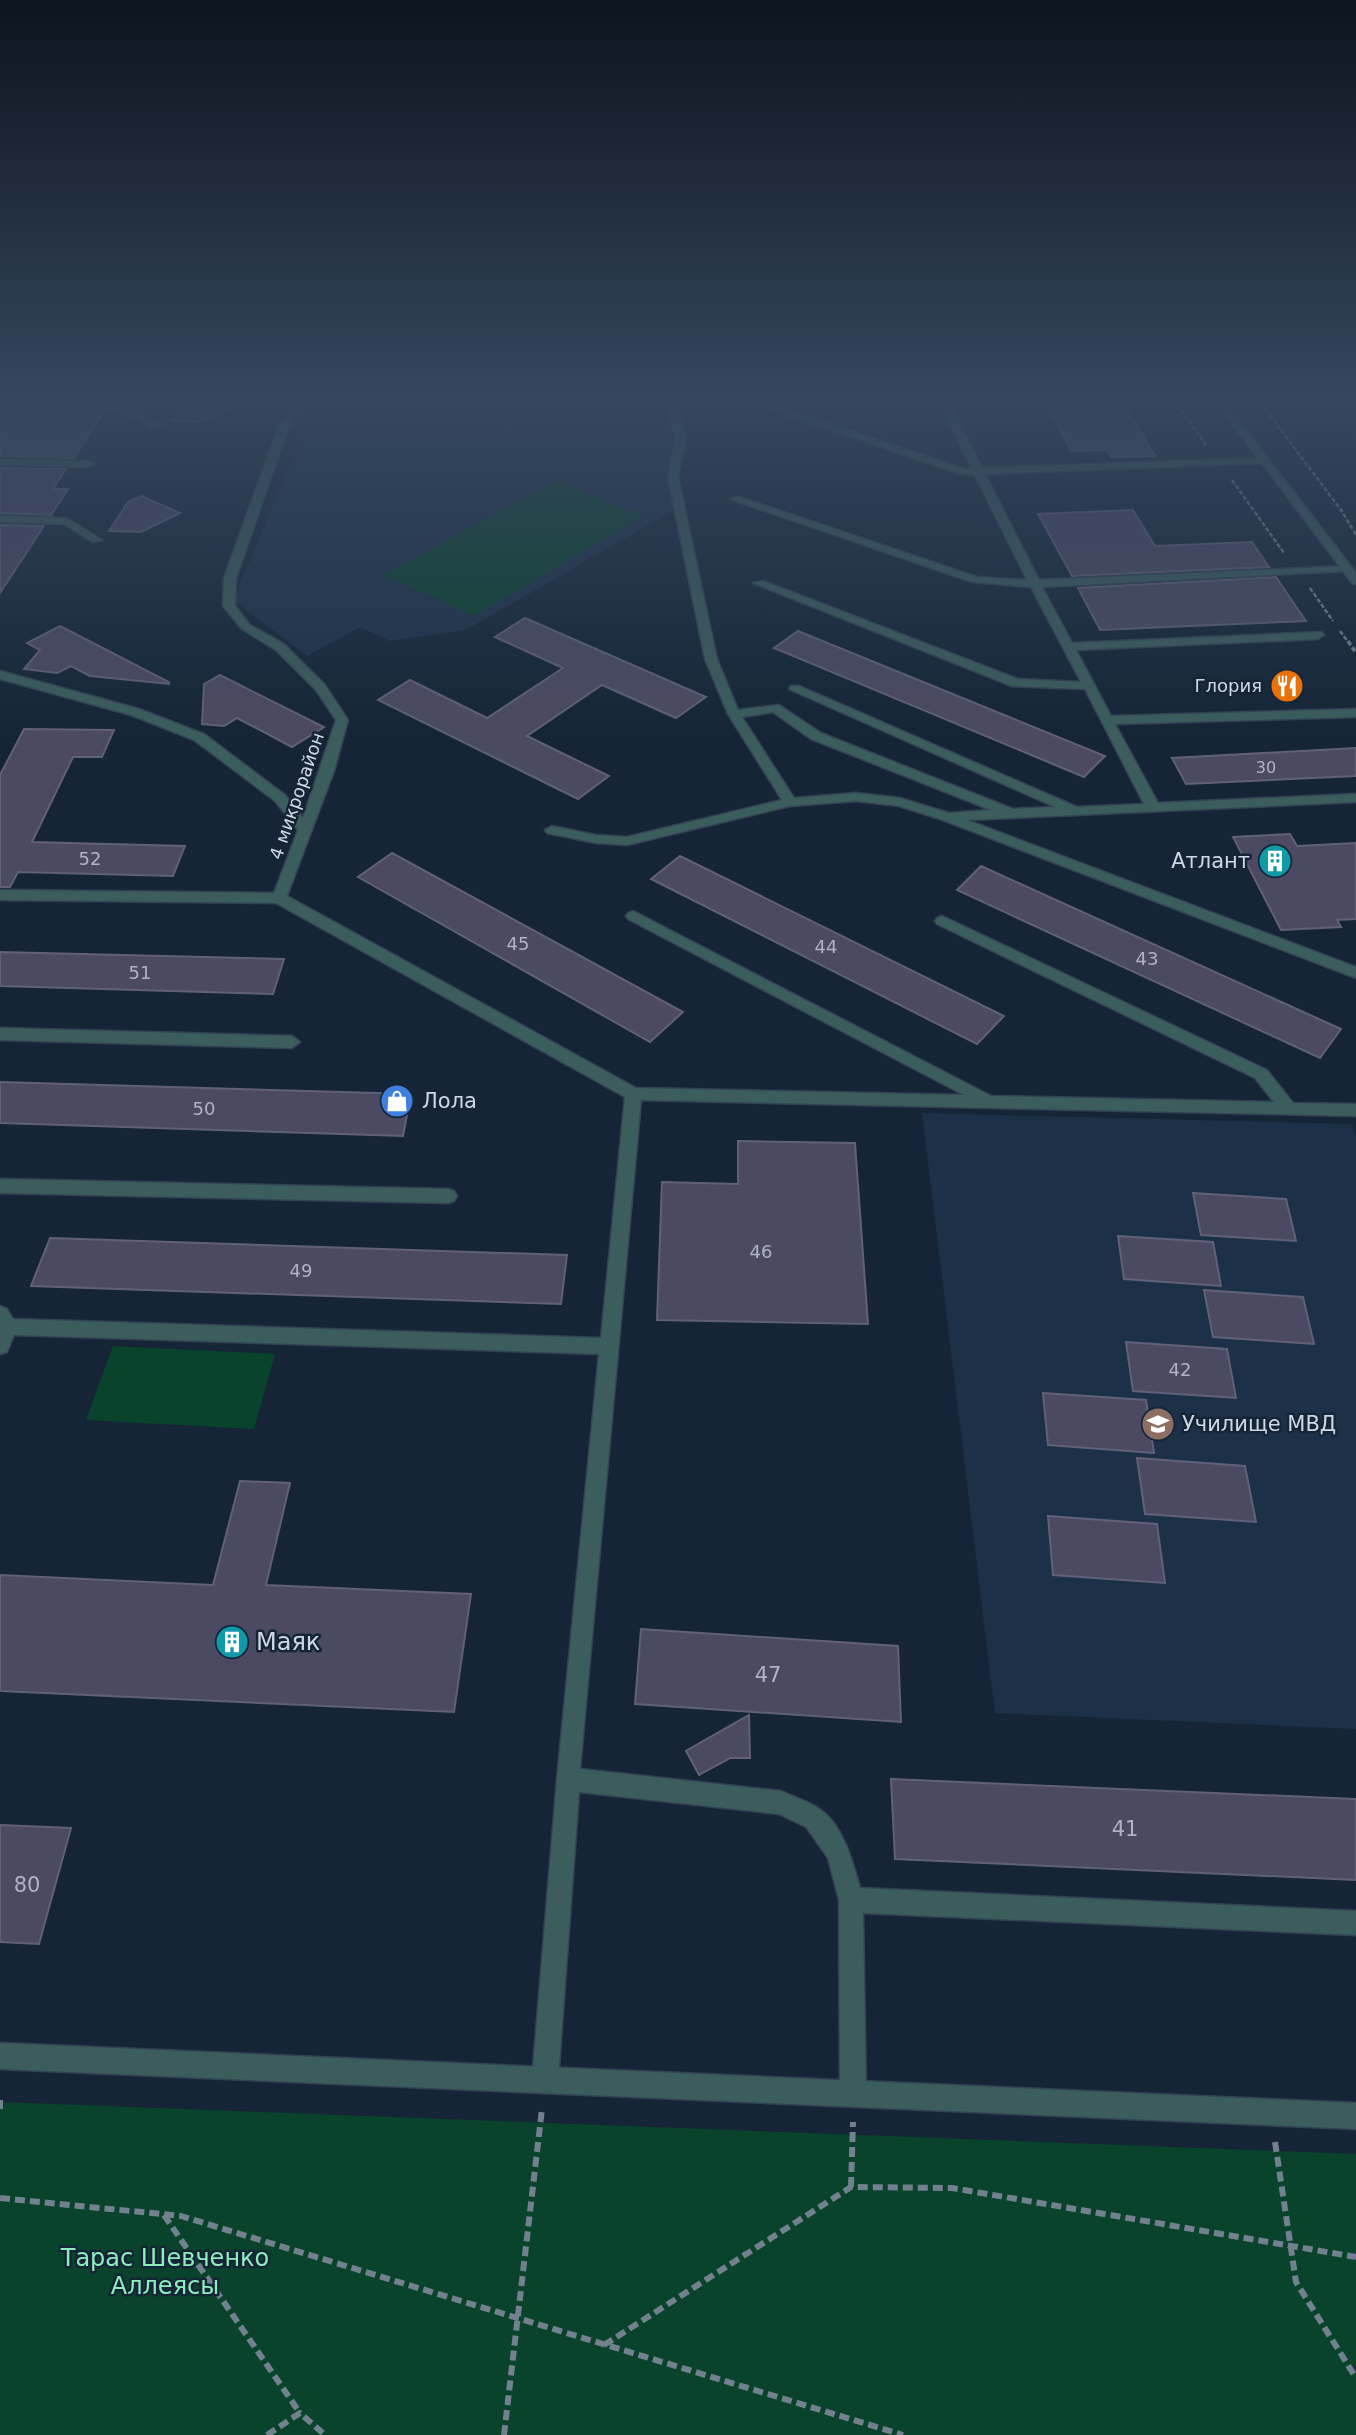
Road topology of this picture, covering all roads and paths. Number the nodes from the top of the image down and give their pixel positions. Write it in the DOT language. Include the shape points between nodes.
graph roads {
  1 [pos="255,508"];
  2 [pos="679,508"];
  3 [pos="761,508"];
  4 [pos="997,508"];
  5 [pos="1251,508"];
  6 [pos="1300,508"];
  7 [pos="1339,508"];
  8 [pos="0,519"];
  9 [pos="1356,535"];
  10 [pos="97,540"];
  11 [pos="1346,568"];
  12 [pos="1296,570"];
  13 [pos="1356,581"];
  14 [pos="759,583"];
  15 [pos="1035,584"];
  16 [pos="1318,635"];
  17 [pos="1069,648"];
  18 [pos="1356,653"];
  19 [pos="0,675"];
  20 [pos="1090,686"];
  21 [pos="795,688"];
  22 [pos="1356,713"];
  23 [pos="734,714"];
  24 [pos="1108,720"];
  25 [pos="1356,798"];
  26 [pos="790,802"];
  27 [pos="1153,807"];
  28 [pos="1075,811"];
  29 [pos="1010,813"];
  30 [pos="945,816"];
  31 [pos="305,830"];
  32 [pos="552,830"];
  33 [pos="0,895"];
  34 [pos="279,898"];
  35 [pos="633,916"];
  36 [pos="942,921"];
  37 [pos="1356,973"];
  38 [pos="0,1034"];
  39 [pos="292,1042"];
  40 [pos="633,1094"];
  41 [pos="991,1102"];
  42 [pos="1289,1109"];
  43 [pos="1356,1110"];
  44 [pos="0,1186"];
  45 [pos="448,1196"];
  46 [pos="4,1321"];
  47 [pos="0,1346"];
  48 [pos="610,1346"];
  49 [pos="568,1779"];
  50 [pos="851,1900"];
  51 [pos="1356,1923"];
  52 [pos="0,2056"];
  53 [pos="545,2080"];
  54 [pos="853,2094"];
  55 [pos="0,2100"];
  56 [pos="0,2109"];
  57 [pos="1270,2112"];
  58 [pos="1356,2116"];
  59 [pos="852,2187"];
  60 [pos="0,2198"];
  61 [pos="164,2214"];
  62 [pos="1291,2245"];
  63 [pos="1356,2258"];
  64 [pos="518,2318"];
  65 [pos="604,2345"];
  66 [pos="1356,2378"];
  67 [pos="300,2413"];
  68 [pos="267,2435"];
  69 [pos="325,2435"];
  70 [pos="504,2435"];
  71 [pos="903,2435"];
  1 -- 31 [label="street, 4 микрорайон" via="230,578 229,607 246,627 280,647 321,688 342,720"];
  2 -- 23 [label="street" via="711,659"];
  3 -- 15 [label="street" via="976,580"];
  4 -- 15 [label="street"];
  5 -- 12 [label="path"];
  6 -- 11 [label="street"];
  7 -- 9 [label="path"];
  8 -- 10 [label="street" via="66,521"];
  11 -- 12 [label="street"];
  11 -- 13 [label="street"];
  12 -- 15 [label="street"];
  12 -- 18 [label="path"];
  14 -- 20 [label="street" via="1016,683"];
  15 -- 17 [label="street"];
  16 -- 17 [label="street"];
  17 -- 20 [label="street"];
  19 -- 31 [label="street" via="135,712 200,737 280,798"];
  20 -- 24 [label="street"];
  21 -- 28 [label="street"];
  22 -- 24 [label="street"];
  23 -- 26 [label="street"];
  23 -- 29 [label="street" via="775,708 816,736"];
  24 -- 27 [label="street"];
  25 -- 27 [label="street"];
  26 -- 30 [label="street" via="856,797 900,802"];
  26 -- 32 [label="street" via="627,841"];
  27 -- 28 [label="street"];
  28 -- 29 [label="street"];
  29 -- 30 [label="street"];
  30 -- 37 [label="street"];
  31 -- 34 [label="street, 4 микрорайон"];
  33 -- 34 [label="street"];
  34 -- 40 [label="street"];
  35 -- 41 [label="street"];
  36 -- 42 [label="street" via="1261,1074"];
  38 -- 39 [label="street"];
  40 -- 41 [label="street"];
  40 -- 48 [label="street"];
  41 -- 42 [label="street"];
  42 -- 43 [label="street"];
  44 -- 45 [label="street"];
  46 -- 47 [label="street"];
  46 -- 48 [label="street"];
  48 -- 49 [label="street"];
  49 -- 50 [label="street" via="781,1802 814,1819 838,1853"];
  49 -- 53 [label="street"];
  50 -- 51 [label="street"];
  50 -- 54 [label="street"];
  52 -- 53 [label="street"];
  53 -- 54 [label="street"];
  53 -- 64 [label="path"];
  54 -- 57 [label="street"];
  54 -- 59 [label="path"];
  55 -- 56 [label="path"];
  57 -- 58 [label="street"];
  57 -- 62 [label="path"];
  59 -- 62 [label="path" via="952,2188"];
  59 -- 65 [label="path"];
  60 -- 61 [label="path"];
  61 -- 64 [label="path"];
  61 -- 67 [label="path"];
  62 -- 63 [label="path"];
  62 -- 66 [label="path" via="1296,2282"];
  64 -- 65 [label="path"];
  64 -- 70 [label="path"];
  65 -- 71 [label="path"];
  67 -- 68 [label="path"];
  67 -- 69 [label="path"];
}
